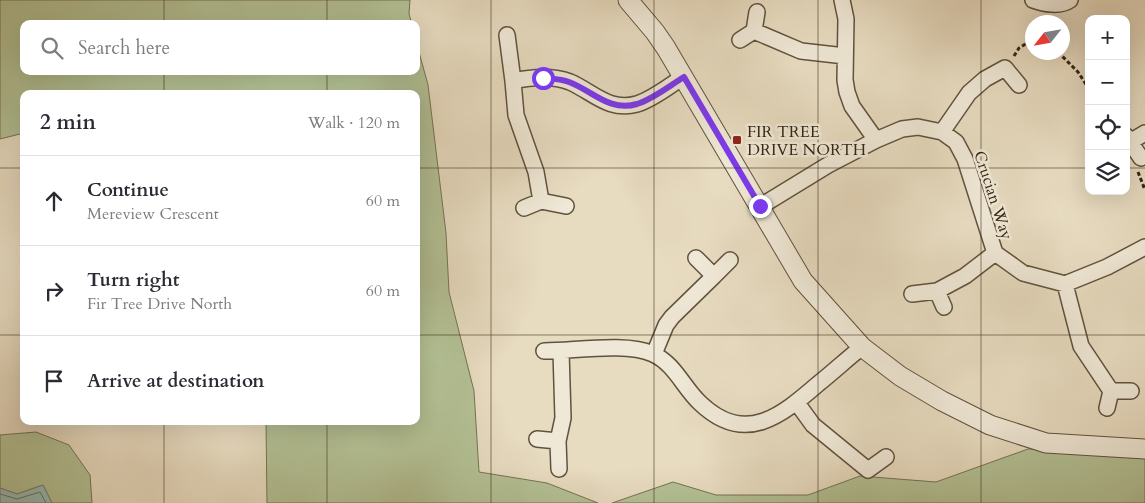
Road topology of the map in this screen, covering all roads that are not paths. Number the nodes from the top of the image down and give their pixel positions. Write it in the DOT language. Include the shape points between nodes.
graph roads {
  1 [pos="628,0"];
  2 [pos="842,0"];
  3 [pos="1034,0"];
  4 [pos="1070,0"];
  5 [pos="757,12"];
  6 [pos="754,31"];
  7 [pos="507,36"];
  8 [pos="740,40"];
  9 [pos="845,56"];
  10 [pos="684,77"];
  11 [pos="514,81"];
  12 [pos="1019,85"];
  13 [pos="942,132"];
  14 [pos="1145,133"];
  15 [pos="1130,138"];
  16 [pos="876,140"];
  17 [pos="1130,142"];
  18 [pos="1141,158"];
  19 [pos="541,201"];
  20 [pos="566,206"];
  21 [pos="760,206"];
  22 [pos="524,208"];
  23 [pos="1145,247"];
  24 [pos="994,253"];
  25 [pos="696,258"];
  26 [pos="730,260"];
  27 [pos="714,276"];
  28 [pos="1065,284"];
  29 [pos="937,291"];
  30 [pos="912,294"];
  31 [pos="944,307"];
  32 [pos="862,347"];
  33 [pos="544,351"];
  34 [pos="562,351"];
  35 [pos="654,354"];
  36 [pos="1111,391"];
  37 [pos="1131,391"];
  38 [pos="797,403"];
  39 [pos="1107,408"];
  40 [pos="537,439"];
  41 [pos="558,441"];
  42 [pos="1145,449"];
  43 [pos="886,457"];
  44 [pos="560,469"];
  1 -- 10 [label="street" via="655,32"];
  2 -- 9 [label="street" via="846,19"];
  3 -- 4 [label="street" via="1044,4"];
  5 -- 6 [label="street"];
  6 -- 8 [label="street"];
  6 -- 9 [label="street" via="801,51"];
  7 -- 11 [label="street"];
  9 -- 16 [label="street" via="845,80 852,106"];
  10 -- 11 [label="street" via="648,99 623,106 601,101 570,82 558,79"];
  10 -- 21 [label="street"];
  11 -- 19 [label="street" via="516,115 536,172"];
  12 -- 13 [label="street" via="1005,68 985,79 969,93"];
  13 -- 16 [label="street" via="918,127 902,129"];
  13 -- 24 [label="street, Crucian Way" via="956,142 965,159"];
  14 -- 15 [label="street"];
  16 -- 21 [label="street"];
  17 -- 18 [label="street"];
  19 -- 20 [label="street"];
  19 -- 22 [label="street"];
  21 -- 32 [label="street" via="803,280"];
  23 -- 28 [label="street"];
  24 -- 28 [label="street, Crucian Way" via="1023,273"];
  24 -- 29 [label="street" via="965,276"];
  25 -- 27 [label="street"];
  26 -- 27 [label="street"];
  27 -- 35 [label="street" via="672,317"];
  28 -- 36 [label="street" via="1081,346"];
  29 -- 30 [label="street"];
  29 -- 31 [label="street"];
  32 -- 38 [label="street"];
  32 -- 42 [label="street" via="900,376 990,425 1046,443"];
  33 -- 34 [label="street"];
  34 -- 35 [label="street" via="618,348"];
  34 -- 41 [label="street" via="563,418"];
  35 -- 38 [label="street" via="678,374 701,404 737,423 762,422"];
  36 -- 37 [label="street"];
  36 -- 39 [label="street"];
  38 -- 43 [label="street" via="813,425 868,470"];
  40 -- 41 [label="street"];
  41 -- 44 [label="street"];
}
